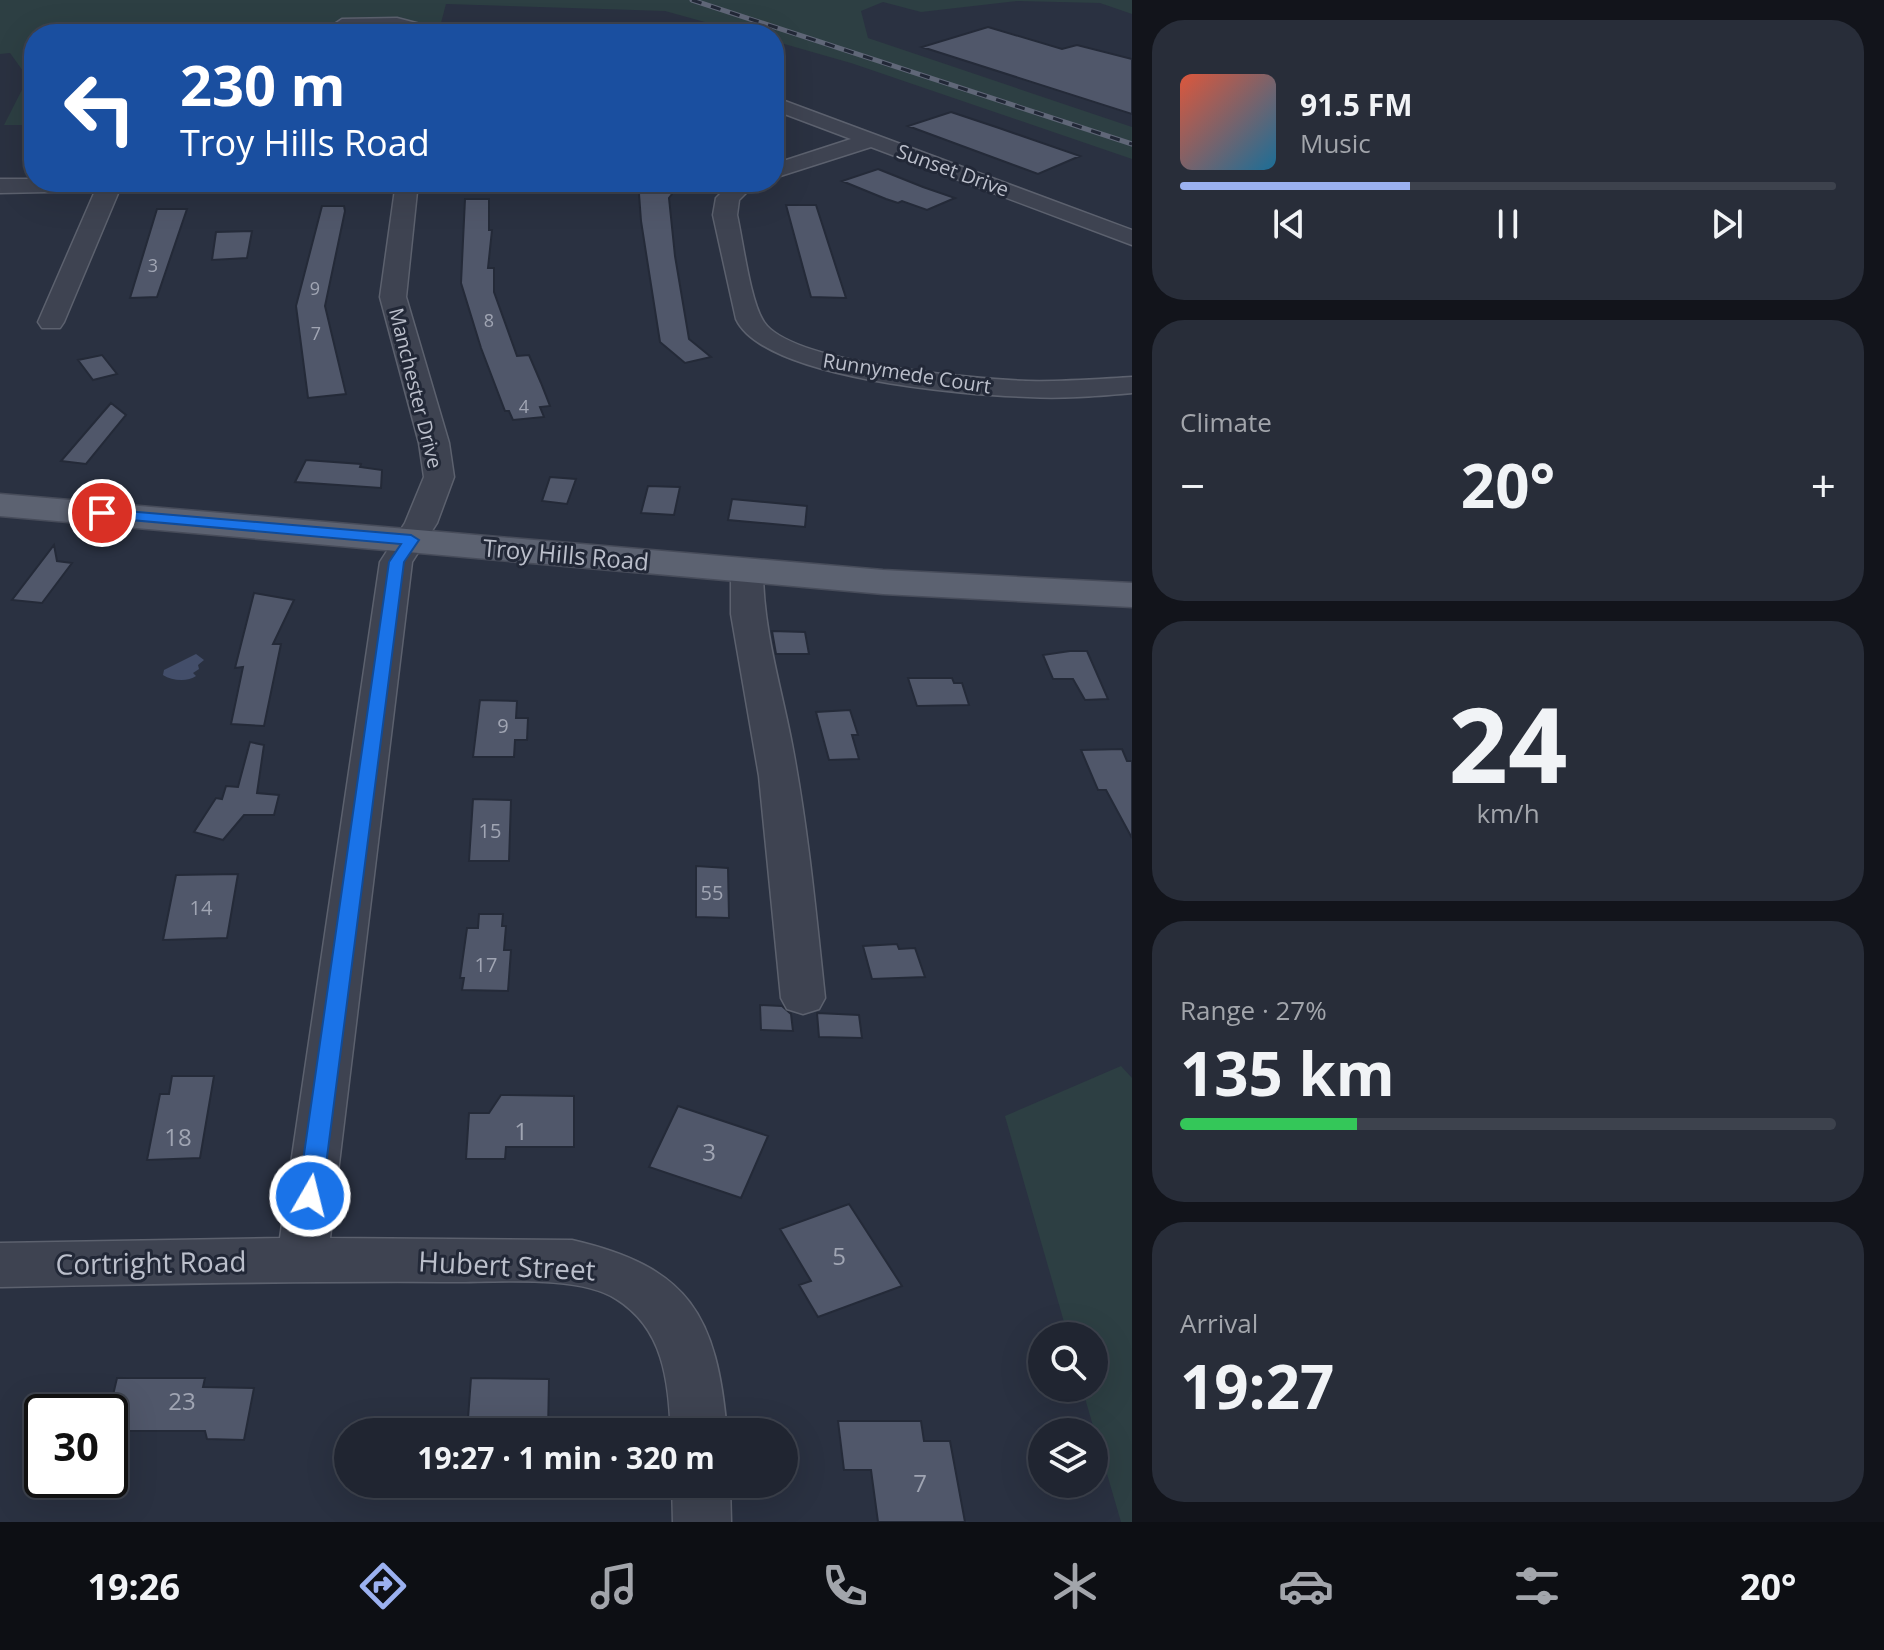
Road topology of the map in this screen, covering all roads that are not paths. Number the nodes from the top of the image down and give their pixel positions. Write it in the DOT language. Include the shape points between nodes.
graph roads {
  1 [pos="784,107"];
  2 [pos="871,140"];
  3 [pos="784,168"];
  4 [pos="0,186"];
  5 [pos="24,186"];
  6 [pos="107,192"];
  7 [pos="406,192"];
  8 [pos="735,192"];
  9 [pos="1132,238"];
  10 [pos="51,322"];
  11 [pos="1132,385"];
  12 [pos="0,505"];
  13 [pos="411,540"];
  14 [pos="747,570"];
  15 [pos="1132,595"];
  16 [pos="803,998"];
  17 [pos="302,1259"];
  18 [pos="0,1265"];
  19 [pos="698,1418"];
  20 [pos="701,1498"];
  21 [pos="702,1522"];
  1 -- 2 [label="street, Sunset Drive"];
  2 -- 3 [label="street"];
  2 -- 9 [label="street, Sunset Drive"];
  4 -- 5 [label="street"];
  6 -- 10 [label="street"];
  7 -- 13 [label="street, Manchester Drive" via="393,297 439,477"];
  8 -- 11 [label="street, Runnymede Court" via="725,215 750,320 777,346 835,364 977,386 1030,390"];
  12 -- 13 [label="main road, Troy Hills Road"];
  13 -- 14 [label="main road, Troy Hills Road"];
  13 -- 17 [label="street, Manchester Drive" via="396,562"];
  14 -- 15 [label="main road, Troy Hills Road"];
  14 -- 16 [label="street" via="747,611 787,828"];
  17 -- 18 [label="street, Cortright Road"];
  17 -- 19 [label="street, Hubert Street" via="572,1262 625,1276 664,1306 678,1326 693,1372"];
  20 -- 21 [label="street"];
}
